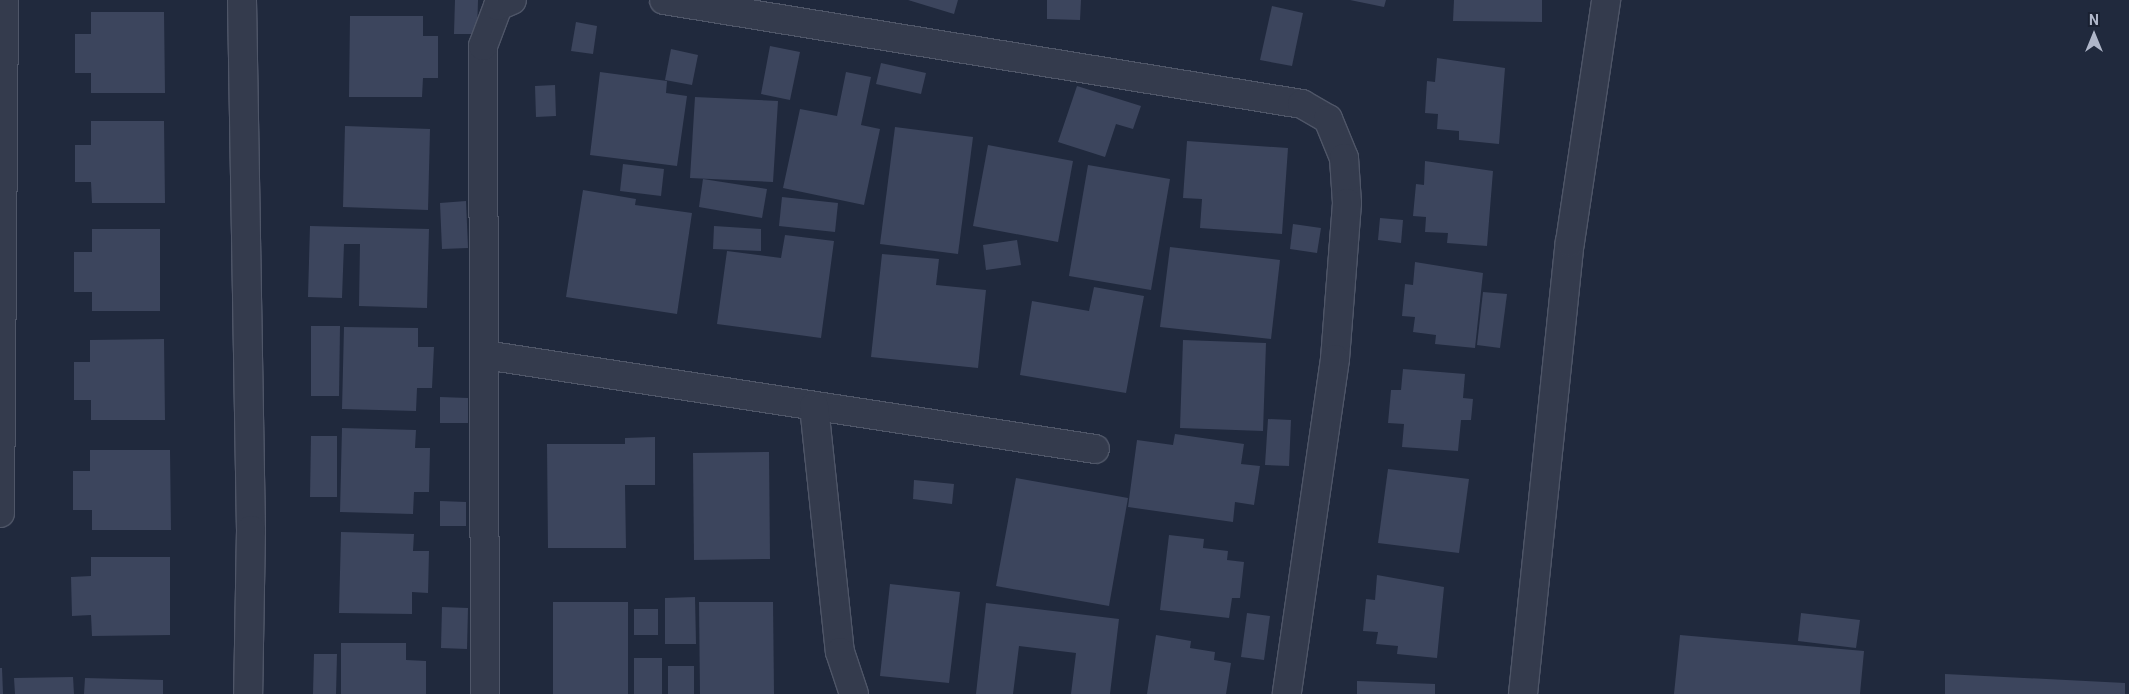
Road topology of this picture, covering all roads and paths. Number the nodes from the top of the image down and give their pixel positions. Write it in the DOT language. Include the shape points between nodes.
graph roads {
  1 [pos="4,0"];
  2 [pos="242,0"];
  3 [pos="512,0"];
  4 [pos="664,0"];
  5 [pos="1606,0"];
  6 [pos="485,355"];
  7 [pos="814,406"];
  8 [pos="1095,449"];
  9 [pos="0,513"];
  10 [pos="248,694"];
  11 [pos="485,694"];
  12 [pos="854,694"];
  13 [pos="1287,694"];
  14 [pos="1523,694"];
  1 -- 9 [label="street"];
  2 -- 10 [label="street" via="251,530"];
  3 -- 6 [label="street" via="498,6 483,46"];
  4 -- 13 [label="street" via="1302,104 1328,119 1344,158 1347,203 1335,358"];
  5 -- 14 [label="street" via="1570,242"];
  6 -- 7 [label="street"];
  6 -- 11 [label="street"];
  7 -- 8 [label="street"];
  7 -- 12 [label="street" via="840,652"];
}
